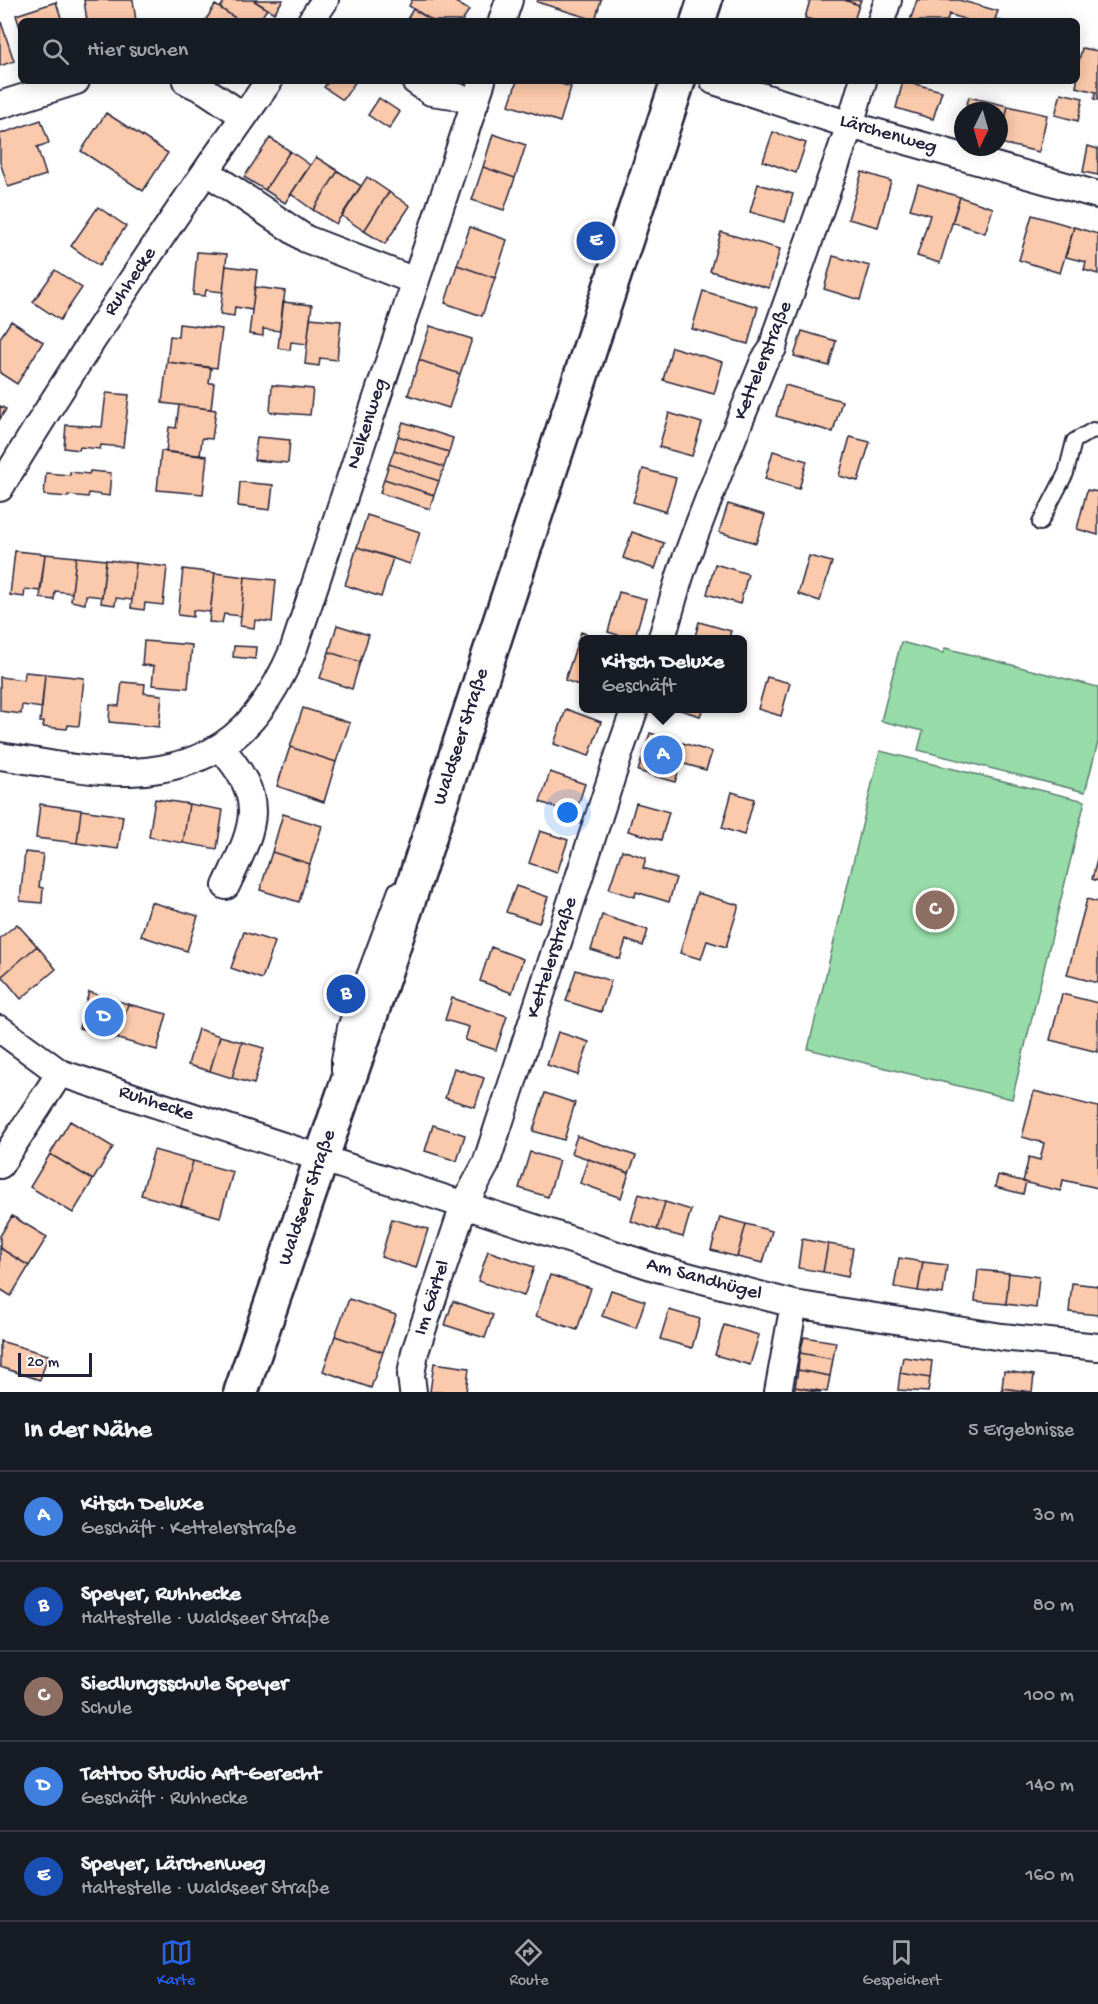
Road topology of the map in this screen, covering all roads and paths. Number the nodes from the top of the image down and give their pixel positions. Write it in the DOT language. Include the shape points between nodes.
graph roads {
  1 [pos="508,0"];
  2 [pos="705,0"];
  3 [pos="888,0"];
  4 [pos="503,18"];
  5 [pos="699,18"];
  6 [pos="882,18"];
  7 [pos="66,84"];
  8 [pos="192,84"];
  9 [pos="267,84"];
  10 [pos="419,84"];
  11 [pos="677,84"];
  12 [pos="723,84"];
  13 [pos="862,84"];
  14 [pos="479,92"];
  15 [pos="0,105"];
  16 [pos="244,116"];
  17 [pos="850,125"];
  18 [pos="207,172"];
  19 [pos="1098,195"];
  20 [pos="415,281"];
  21 [pos="1098,431"];
  22 [pos="0,488"];
  23 [pos="1040,523"];
  24 [pos="662,635"];
  25 [pos="634,713"];
  26 [pos="220,747"];
  27 [pos="0,756"];
  28 [pos="427,843"];
  29 [pos="226,886"];
  30 [pos="422,904"];
  31 [pos="0,1029"];
  32 [pos="377,1040"];
  33 [pos="60,1073"];
  34 [pos="341,1100"];
  35 [pos="322,1159"];
  36 [pos="0,1166"];
  37 [pos="464,1205"];
  38 [pos="794,1304"];
  39 [pos="1098,1347"];
  40 [pos="241,1392"];
  41 [pos="413,1392"];
  42 [pos="778,1392"];
  1 -- 4 [label="street"];
  2 -- 5 [label="main road"];
  3 -- 6 [label="street"];
  7 -- 15 [label="street"];
  8 -- 16 [label="street"];
  9 -- 16 [label="street, Ruhhecke"];
  10 -- 14 [label="street" via="431,92 453,95"];
  11 -- 28 [label="main road, Waldseer Straße"];
  12 -- 17 [label="street, Lärchenweg"];
  13 -- 17 [label="street, Kettelerstraße"];
  14 -- 20 [label="street, Nelkenweg"];
  16 -- 18 [label="street, Ruhhecke"];
  17 -- 19 [label="street, Lärchenweg"];
  17 -- 24 [label="street, Kettelerstraße" via="773,348 764,361 700,521"];
  18 -- 20 [label="street" via="306,239"];
  18 -- 22 [label="street, Ruhhecke" via="117,303"];
  20 -- 26 [label="street, Nelkenweg" via="281,680 247,726"];
  21 -- 23 [label="lane" via="1074,441 1066,473"];
  25 -- 37 [label="street, Kettelerstraße" via="486,1164"];
  26 -- 27 [label="street, Nelkenweg" via="173,765 131,772"];
  26 -- 29 [label="street" via="249,788 253,811 246,841"];
  28 -- 30 [label="lane"];
  28 -- 34 [label="main road, Waldseer Straße"];
  31 -- 33 [label="street, Ruhhecke"];
  32 -- 34 [label="lane"];
  33 -- 35 [label="street, Ruhhecke"];
  33 -- 36 [label="street"];
  34 -- 35 [label="main road, Waldseer Straße"];
  35 -- 37 [label="street, Am Sandhügel"];
  35 -- 40 [label="main road, Waldseer Straße"];
  37 -- 38 [label="street, Am Sandhügel" via="657,1268"];
  37 -- 41 [label="street, Im Gärtel" via="415,1352"];
  38 -- 39 [label="street, Am Sandhügel" via="1002,1337"];
  38 -- 42 [label="street"];
}
